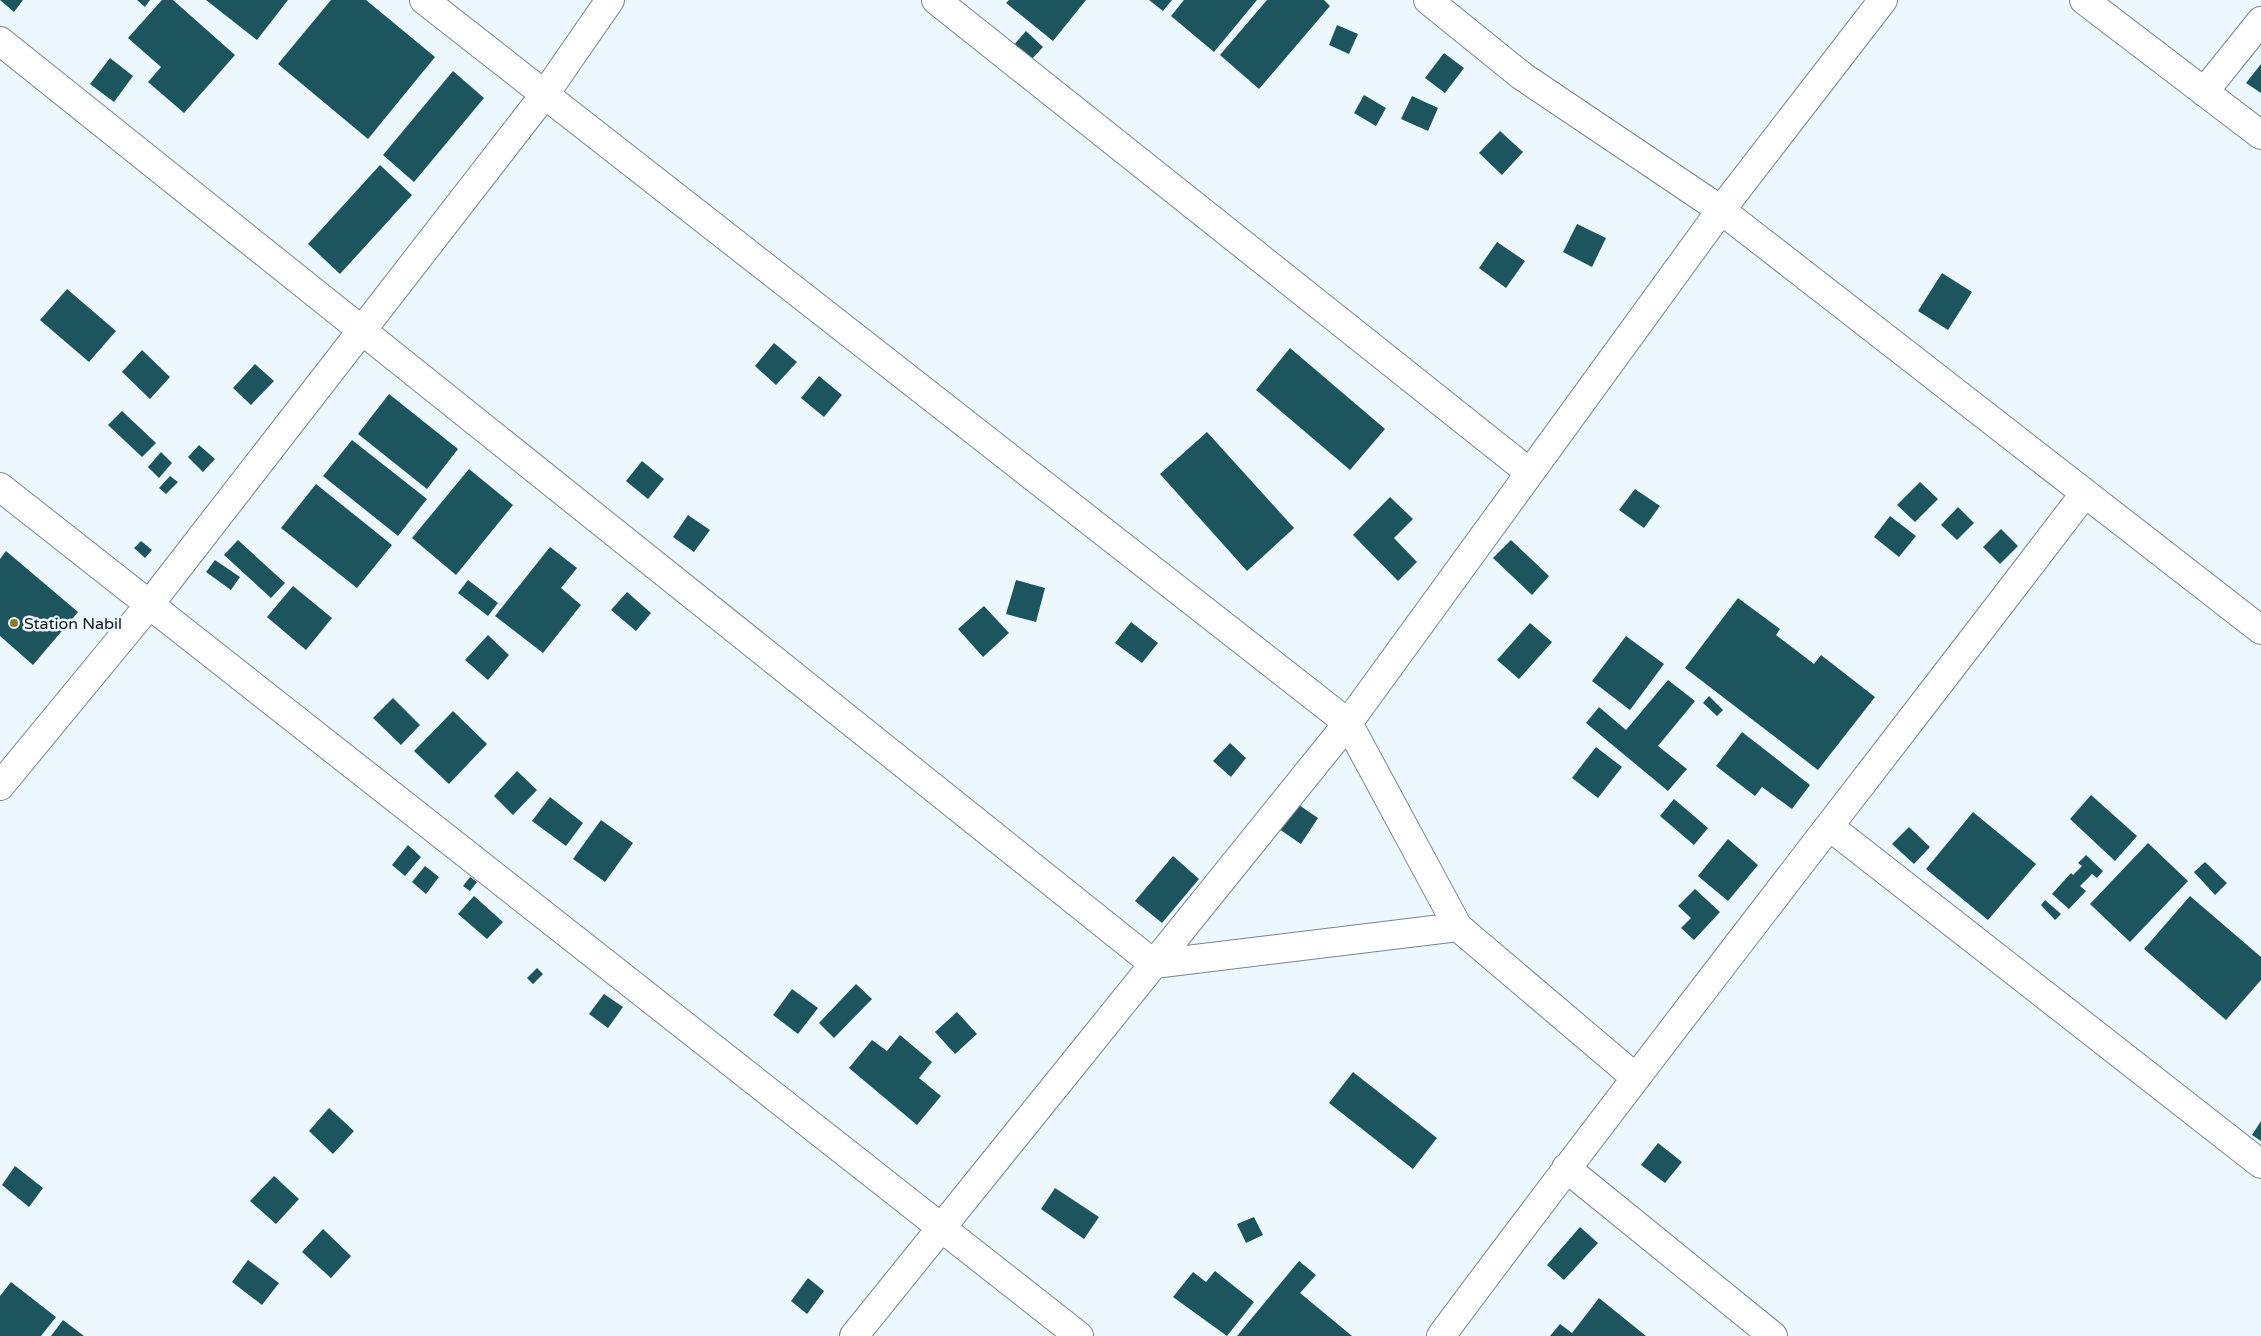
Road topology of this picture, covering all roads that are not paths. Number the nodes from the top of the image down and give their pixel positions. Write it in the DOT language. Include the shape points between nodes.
graph roads {
  1 [pos="424,0"];
  2 [pos="610,0"];
  3 [pos="936,0"];
  4 [pos="1428,0"];
  5 [pos="1883,0"];
  6 [pos="2084,0"];
  7 [pos="2261,21"];
  8 [pos="0,41"];
  9 [pos="2204,92"];
  10 [pos="545,94"];
  11 [pos="2261,135"];
  12 [pos="1721,210"];
  13 [pos="362,330"];
  14 [pos="1529,472"];
  15 [pos="0,487"];
  16 [pos="2085,493"];
  17 [pos="149,605"];
  18 [pos="2261,630"];
  19 [pos="1348,723"];
  20 [pos="0,786"];
  21 [pos="1830,827"];
  22 [pos="1458,927"];
  23 [pos="1154,964"];
  24 [pos="1636,1078"];
  25 [pos="2261,1164"];
  26 [pos="1566,1168"];
  27 [pos="942,1228"];
  28 [pos="854,1336"];
  29 [pos="1079,1336"];
  30 [pos="1440,1336"];
  31 [pos="1773,1336"];
  1 -- 10 [label="street"];
  2 -- 10 [label="street"];
  3 -- 14 [label="street"];
  4 -- 12 [label="street" via="1522,76"];
  5 -- 12 [label="street"];
  6 -- 9 [label="street"];
  7 -- 9 [label="street"];
  8 -- 13 [label="street"];
  9 -- 11 [label="street"];
  10 -- 13 [label="street"];
  10 -- 19 [label="street"];
  12 -- 14 [label="street"];
  12 -- 16 [label="street"];
  13 -- 17 [label="street"];
  13 -- 23 [label="street"];
  14 -- 19 [label="street"];
  15 -- 17 [label="street"];
  16 -- 18 [label="street"];
  16 -- 21 [label="street"];
  17 -- 20 [label="street"];
  17 -- 27 [label="street"];
  19 -- 22 [label="street"];
  19 -- 23 [label="street"];
  21 -- 24 [label="street"];
  21 -- 25 [label="street"];
  22 -- 23 [label="street"];
  22 -- 24 [label="street"];
  23 -- 27 [label="street"];
  24 -- 26 [label="street"];
  26 -- 30 [label="street"];
  26 -- 31 [label="street"];
  27 -- 28 [label="street"];
  27 -- 29 [label="street"];
}
